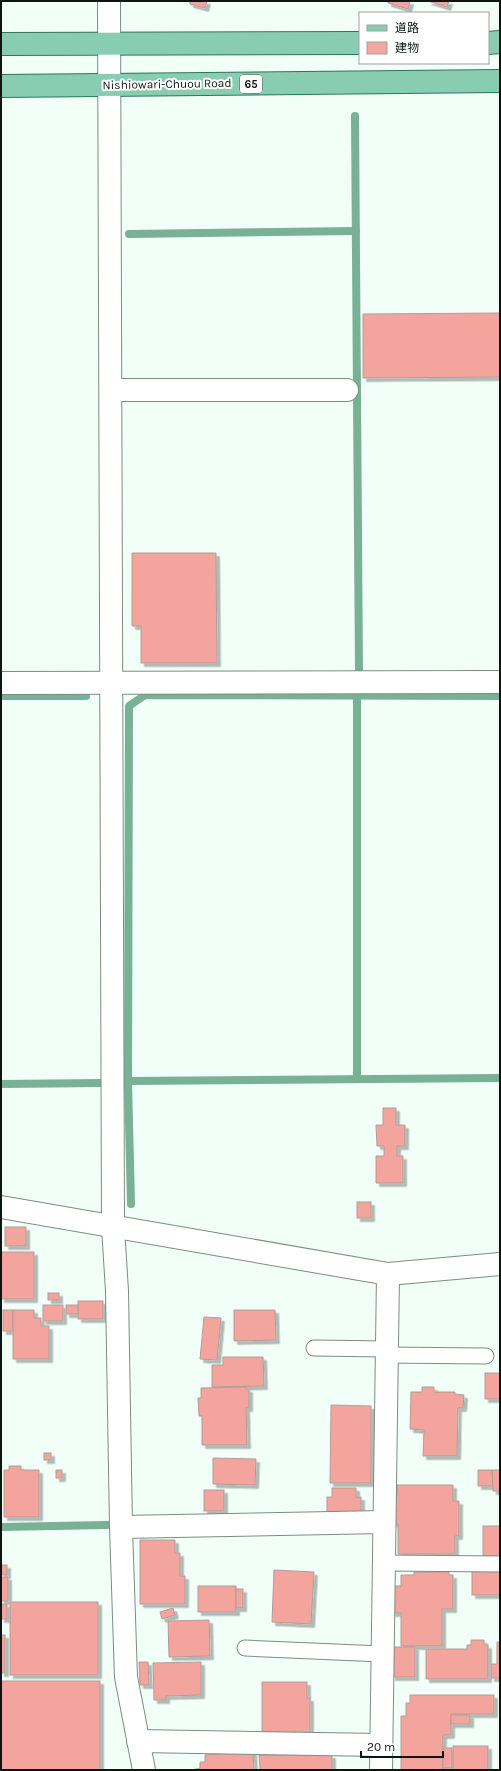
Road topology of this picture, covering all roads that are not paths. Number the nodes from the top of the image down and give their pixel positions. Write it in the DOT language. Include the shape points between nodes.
graph roads {
  1 [pos="109,1"];
  2 [pos="489,42"];
  3 [pos="500,42"];
  4 [pos="359,43"];
  5 [pos="1,44"];
  6 [pos="110,44"];
  7 [pos="500,81"];
  8 [pos="109,85"];
  9 [pos="1,86"];
  10 [pos="111,390"];
  11 [pos="347,390"];
  12 [pos="112,682"];
  13 [pos="500,682"];
  14 [pos="1,683"];
  15 [pos="1,1207"];
  16 [pos="113,1227"];
  17 [pos="500,1264"];
  18 [pos="388,1274"];
  19 [pos="314,1348"];
  20 [pos="387,1352"];
  21 [pos="486,1356"];
  22 [pos="384,1522"];
  23 [pos="121,1527"];
  24 [pos="384,1563"];
  25 [pos="500,1564"];
  26 [pos="245,1648"];
  27 [pos="382,1654"];
  28 [pos="138,1741"];
  29 [pos="381,1745"];
  30 [pos="144,1770"];
  31 [pos="381,1770"];
  1 -- 6 [label="street"];
  2 -- 3 [label="main road"];
  4 -- 6 [label="main road"];
  5 -- 6 [label="main road"];
  6 -- 8 [label="street"];
  7 -- 8 [label="main road, Nishiowari-Chuou Road / 65"];
  8 -- 9 [label="main road, Nishiowari-Chuou Road / 65"];
  8 -- 10 [label="street"];
  10 -- 11 [label="street"];
  10 -- 12 [label="street"];
  12 -- 13 [label="street"];
  12 -- 14 [label="street"];
  12 -- 16 [label="street"];
  15 -- 16 [label="street"];
  16 -- 18 [label="street"];
  16 -- 23 [label="street" via="117,1291"];
  17 -- 18 [label="street"];
  18 -- 20 [label="street"];
  19 -- 20 [label="lane"];
  20 -- 21 [label="lane"];
  20 -- 22 [label="street"];
  22 -- 23 [label="street"];
  22 -- 24 [label="street"];
  23 -- 28 [label="street" via="126,1676"];
  24 -- 25 [label="lane"];
  24 -- 27 [label="street"];
  26 -- 27 [label="lane"];
  27 -- 29 [label="street"];
  28 -- 29 [label="street"];
  28 -- 30 [label="street"];
  29 -- 31 [label="street"];
}
